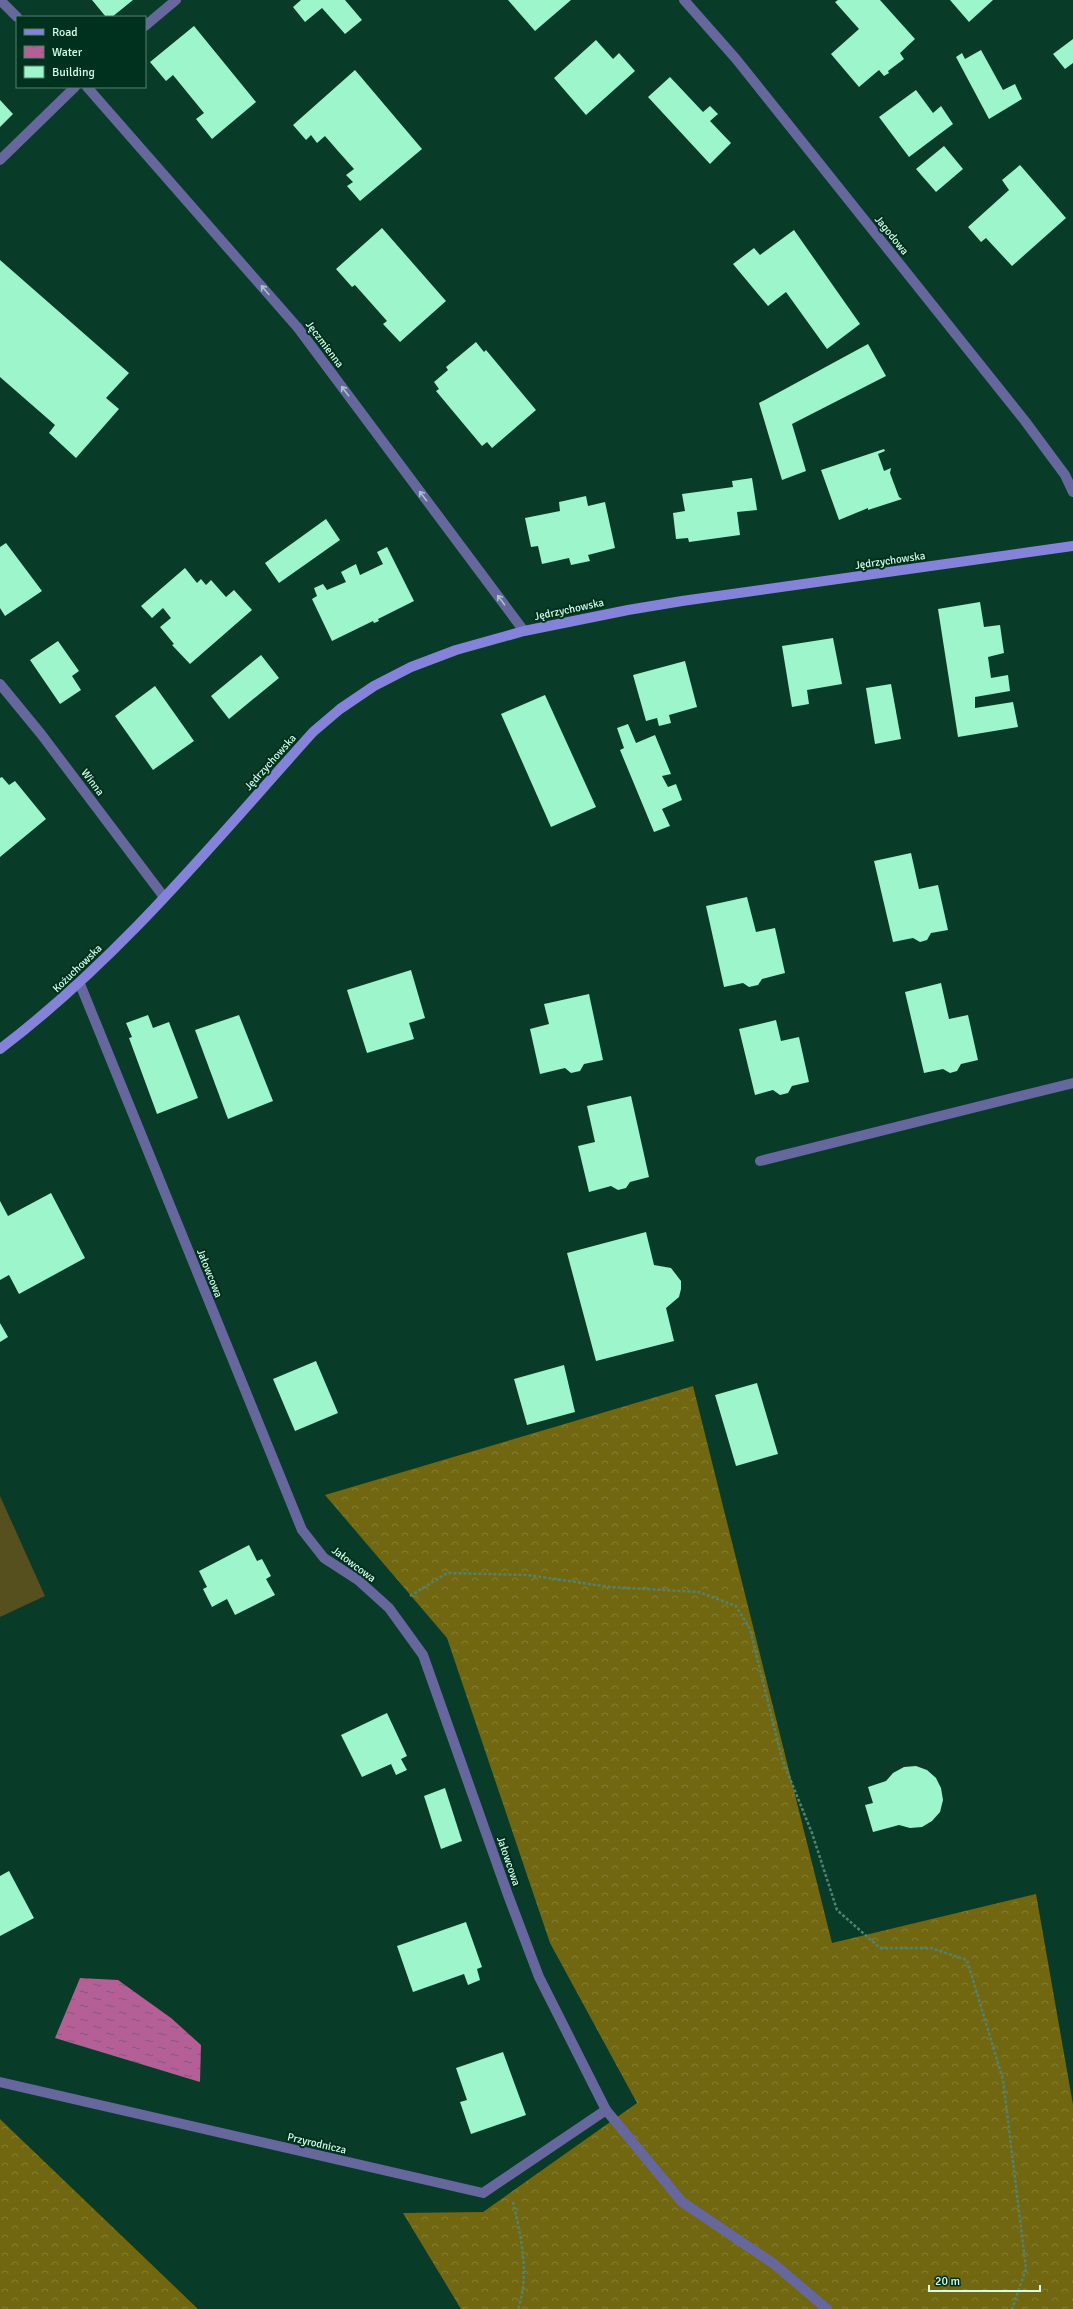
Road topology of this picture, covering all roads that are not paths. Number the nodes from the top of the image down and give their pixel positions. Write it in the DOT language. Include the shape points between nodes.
graph roads {
  1 [pos="0,0"];
  2 [pos="176,0"];
  3 [pos="684,0"];
  4 [pos="16,16"];
  5 [pos="146,25"];
  6 [pos="74,88"];
  7 [pos="89,88"];
  8 [pos="0,160"];
  9 [pos="1073,492"];
  10 [pos="1073,546"];
  11 [pos="524,631"];
  12 [pos="0,684"];
  13 [pos="164,897"];
  14 [pos="80,984"];
  15 [pos="0,1049"];
  16 [pos="1073,1083"];
  17 [pos="760,1161"];
  18 [pos="0,2082"];
  19 [pos="606,2110"];
  20 [pos="827,2309"];
  1 -- 4 [label="street"];
  2 -- 5 [label="street"];
  3 -- 9 [label="street, Jagodowa" via="736,59 1025,421 1065,475"];
  6 -- 8 [label="street"];
  11 -- 7 [label="street, Jęczmienna, one-way" via="298,328"];
  10 -- 11 [label="main road, Jędrzychowska" via="667,604"];
  11 -- 13 [label="main road, Jędrzychowska" via="410,666 340,709 313,732"];
  12 -- 13 [label="street, Winna"];
  13 -- 14 [label="main road, Kożuchowska"];
  14 -- 15 [label="main road, Kożuchowska"];
  14 -- 19 [label="street, Jałowcowa" via="302,1530 324,1558 358,1580 386,1606 424,1655 539,1977"];
  16 -- 17 [label="street"];
  18 -- 19 [label="street, Przyrodnicza" via="483,2193"];
  19 -- 20 [label="street, Jałowcowa" via="682,2202 774,2264"];
}
